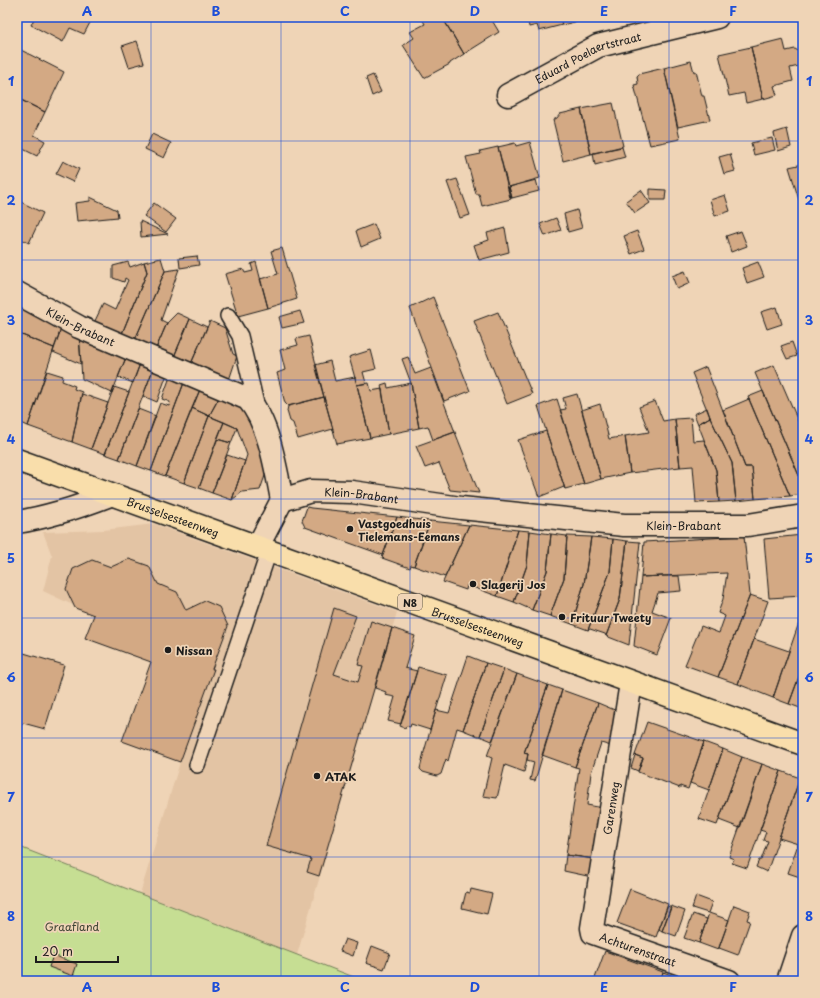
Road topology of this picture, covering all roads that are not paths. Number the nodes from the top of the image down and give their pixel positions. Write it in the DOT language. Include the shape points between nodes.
graph roads {
  1 [pos="717,17"];
  2 [pos="508,95"];
  3 [pos="17,293"];
  4 [pos="228,316"];
  5 [pos="257,410"];
  6 [pos="17,460"];
  7 [pos="110,495"];
  8 [pos="282,500"];
  9 [pos="803,516"];
  10 [pos="17,522"];
  11 [pos="263,548"];
  12 [pos="631,683"];
  13 [pos="803,744"];
  14 [pos="197,765"];
  15 [pos="593,933"];
  16 [pos="803,936"];
  17 [pos="729,981"];
  18 [pos="788,981"];
  1 -- 2 [label="street, Eduard Poelaertstraat" via="598,46"];
  3 -- 5 [label="street, Klein-Brabant" via="79,327 248,399"];
  4 -- 5 [label="lane" via="240,336"];
  5 -- 8 [label="street, Klein-Brabant" via="274,462"];
  6 -- 7 [label="main road, Brusselsesteenweg / N8"];
  7 -- 10 [label="street" via="47,518"];
  7 -- 11 [label="main road, Brusselsesteenweg / N8"];
  8 -- 9 [label="street, Klein-Brabant" via="311,491 352,492 461,508 624,525 748,525"];
  8 -- 11 [label="street"];
  11 -- 12 [label="main road, Brusselsesteenweg / N8"];
  11 -- 14 [label="lane"];
  12 -- 13 [label="main road, Brusselsesteenweg / N8"];
  12 -- 15 [label="street, Garenweg"];
  15 -- 17 [label="street, Achturenstraat"];
  16 -- 18 [label="street"];
}
